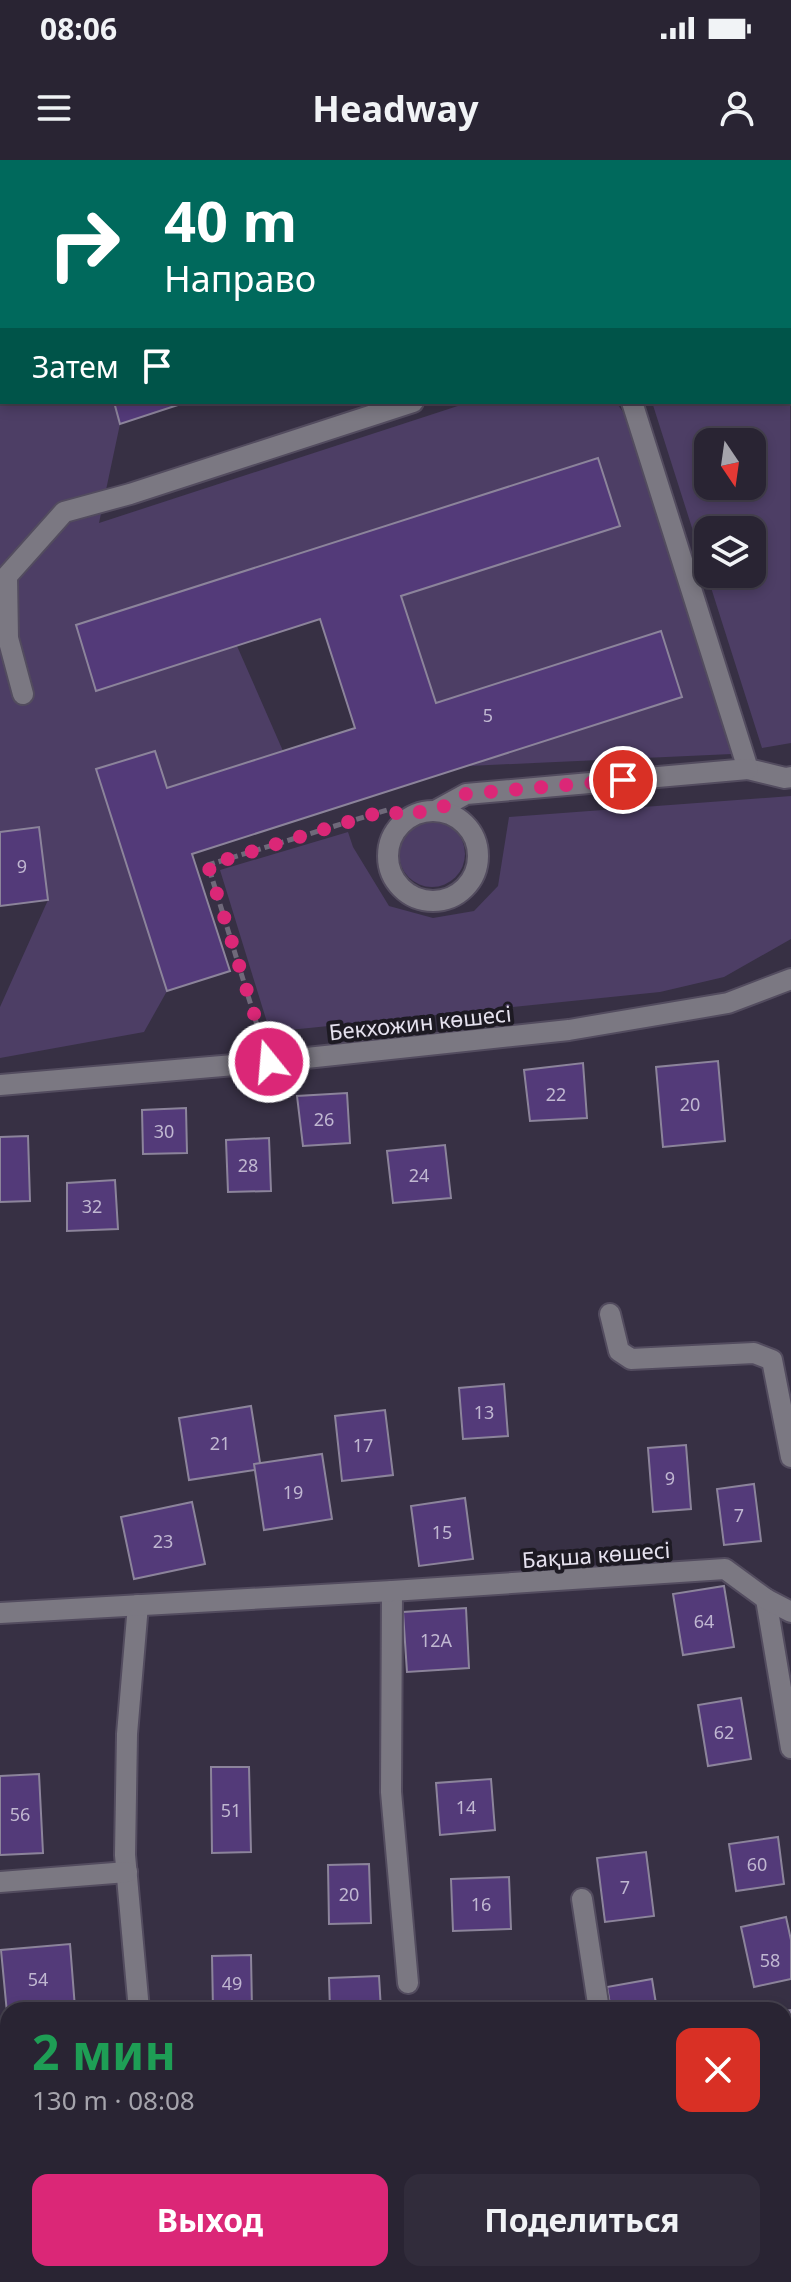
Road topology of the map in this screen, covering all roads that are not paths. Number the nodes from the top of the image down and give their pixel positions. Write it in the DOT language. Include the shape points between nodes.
graph roads {
  1 [pos="407,404"];
  2 [pos="633,404"];
  3 [pos="23,694"];
  4 [pos="748,769"];
  5 [pos="791,777"];
  6 [pos="437,810"];
  7 [pos="791,979"];
  8 [pos="0,1085"];
  9 [pos="610,1314"];
  10 [pos="791,1457"];
  11 [pos="392,1591"];
  12 [pos="766,1599"];
  13 [pos="138,1605"];
  14 [pos="791,1612"];
  15 [pos="0,1613"];
  16 [pos="791,1748"];
  17 [pos="127,1872"];
  18 [pos="0,1882"];
  19 [pos="582,1899"];
  20 [pos="408,1983"];
  21 [pos="138,2002"];
  22 [pos="598,2002"];
  1 -- 3 [label="street" via="64,512 7,576 8,638"];
  2 -- 4 [label="street"];
  4 -- 5 [label="street"];
  4 -- 6 [label="street" via="466,794"];
  6 -- 6 [label="street" via="408,817 397,827 387,855 389,869 406,893 435,902 463,890 478,864 474,835 465,822"];
  7 -- 8 [label="street, Бекхожин көшесі" via="728,1003 569,1030"];
  9 -- 10 [label="street" via="619,1351 631,1359 754,1353 772,1360"];
  11 -- 12 [label="street, Бақша көшесі" via="725,1569"];
  11 -- 13 [label="street, Бақша көшесі"];
  11 -- 20 [label="street" via="391,1792"];
  12 -- 14 [label="street, Бақша көшесі"];
  12 -- 16 [label="street"];
  13 -- 15 [label="street, Бақша көшесі"];
  13 -- 17 [label="street" via="127,1734"];
  17 -- 18 [label="street"];
  17 -- 21 [label="street"];
  19 -- 22 [label="street"];
}
